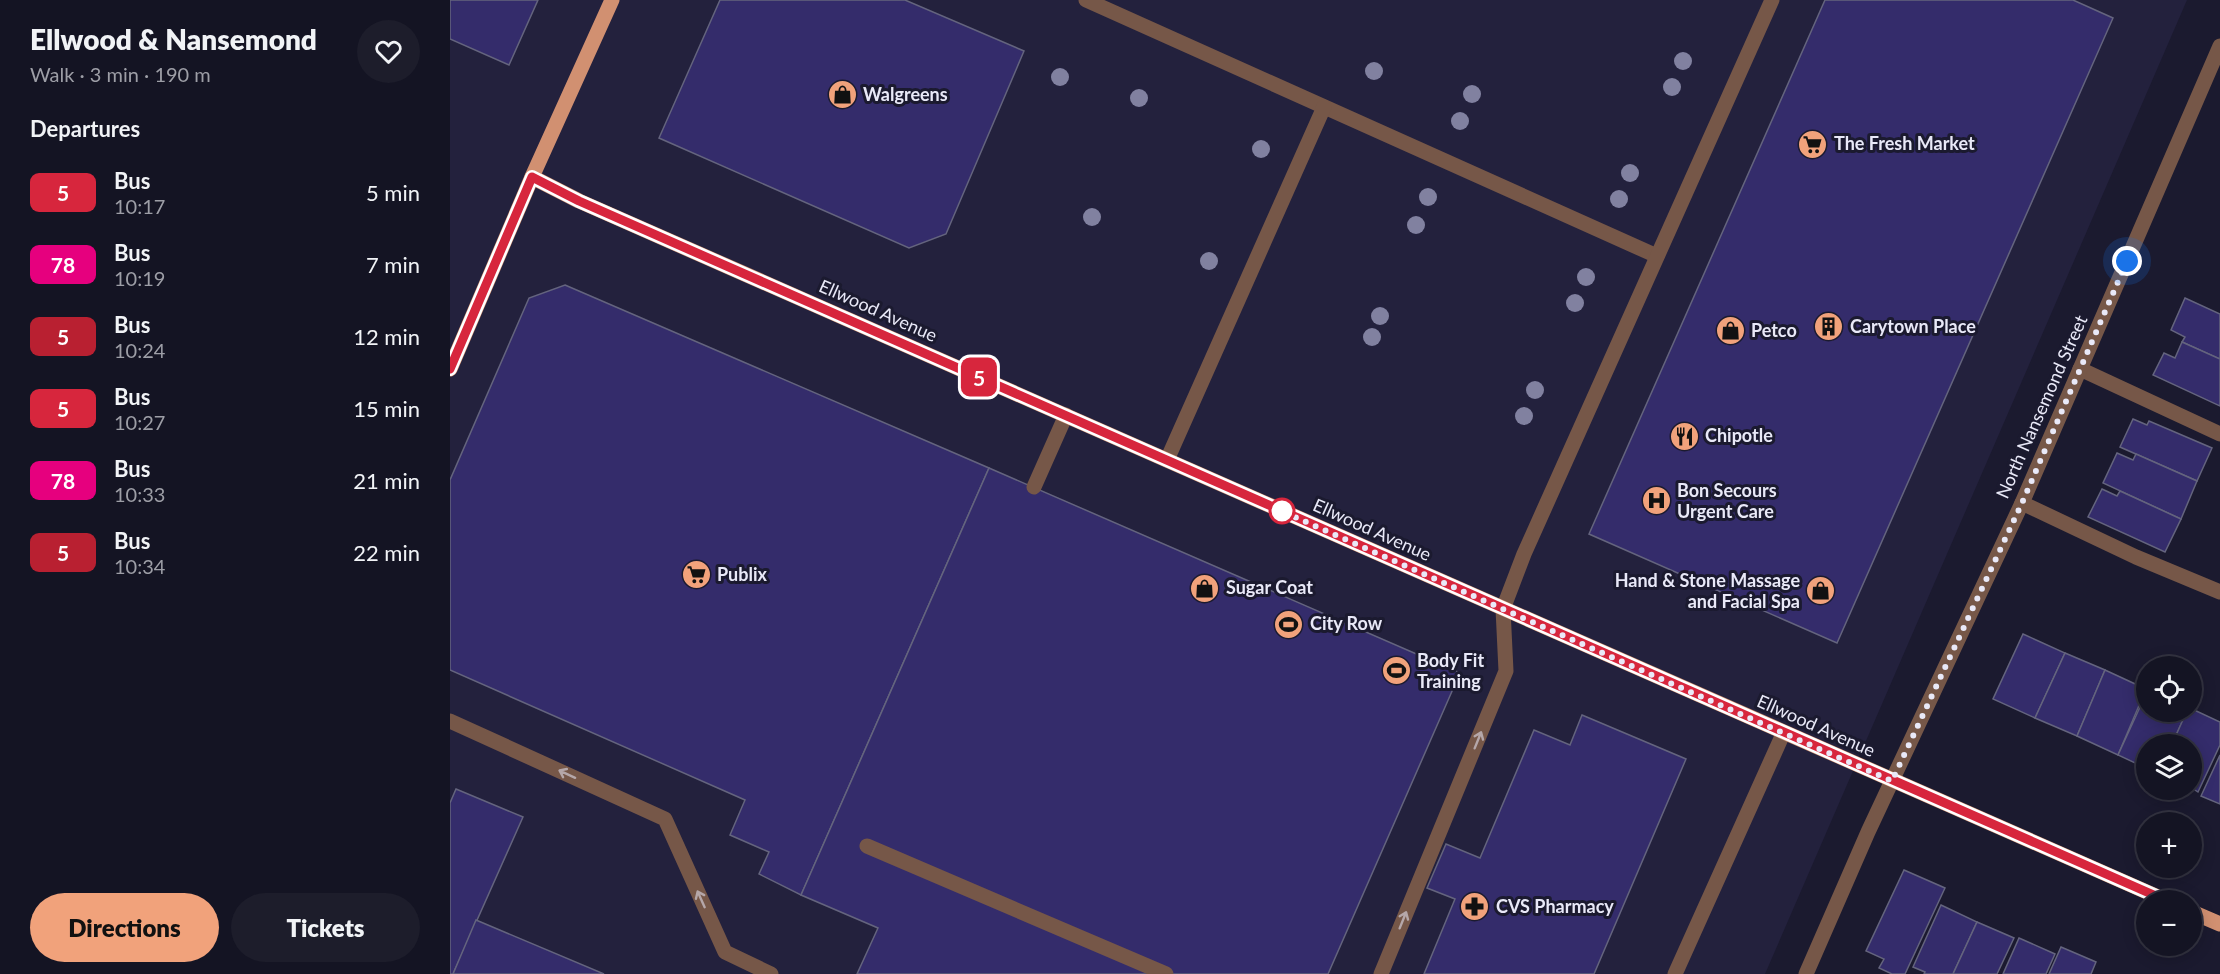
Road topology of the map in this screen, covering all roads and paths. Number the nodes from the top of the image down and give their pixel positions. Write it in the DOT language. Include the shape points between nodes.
graph roads {
  1 [pos="612,0"];
  2 [pos="1086,0"];
  3 [pos="1772,0"];
  4 [pos="2220,46"];
  5 [pos="1324,107"];
  6 [pos="532,177"];
  7 [pos="1657,256"];
  8 [pos="450,369"];
  9 [pos="2080,369"];
  10 [pos="1066,415"];
  11 [pos="2220,434"];
  12 [pos="1167,460"];
  13 [pos="1034,487"];
  14 [pos="2022,503"];
  15 [pos="2220,592"];
  16 [pos="1503,609"];
  17 [pos="450,721"];
  18 [pos="1783,734"];
  19 [pos="1892,781"];
  20 [pos="867,846"];
  21 [pos="2141,890"];
  22 [pos="2202,916"];
  23 [pos="2220,924"];
  24 [pos="771,974"];
  25 [pos="1166,974"];
  26 [pos="1381,974"];
  27 [pos="1675,974"];
  28 [pos="1806,974"];
  1 -- 6 [label="main road"];
  2 -- 5 [label="street"];
  3 -- 7 [label="street"];
  4 -- 9 [label="street, North Nansemond Street"];
  5 -- 7 [label="street"];
  5 -- 12 [label="street"];
  6 -- 8 [label="main road"];
  6 -- 10 [label="main road, Ellwood Avenue"];
  7 -- 16 [label="street"];
  9 -- 11 [label="street"];
  9 -- 14 [label="street, North Nansemond Street"];
  10 -- 12 [label="main road, Ellwood Avenue"];
  10 -- 13 [label="street"];
  12 -- 16 [label="main road, Ellwood Avenue"];
  14 -- 15 [label="street"];
  14 -- 19 [label="street, North Nansemond Street"];
  16 -- 18 [label="main road, Ellwood Avenue"];
  26 -- 16 [label="street, one-way" via="1506,671"];
  24 -- 17 [label="street, one-way" via="725,952 665,819"];
  18 -- 19 [label="main road, Ellwood Avenue"];
  18 -- 27 [label="street"];
  19 -- 21 [label="main road, Ellwood Avenue"];
  19 -- 28 [label="street, North Nansemond Street"];
  20 -- 25 [label="street"];
  22 -- 23 [label="main road"];
}
